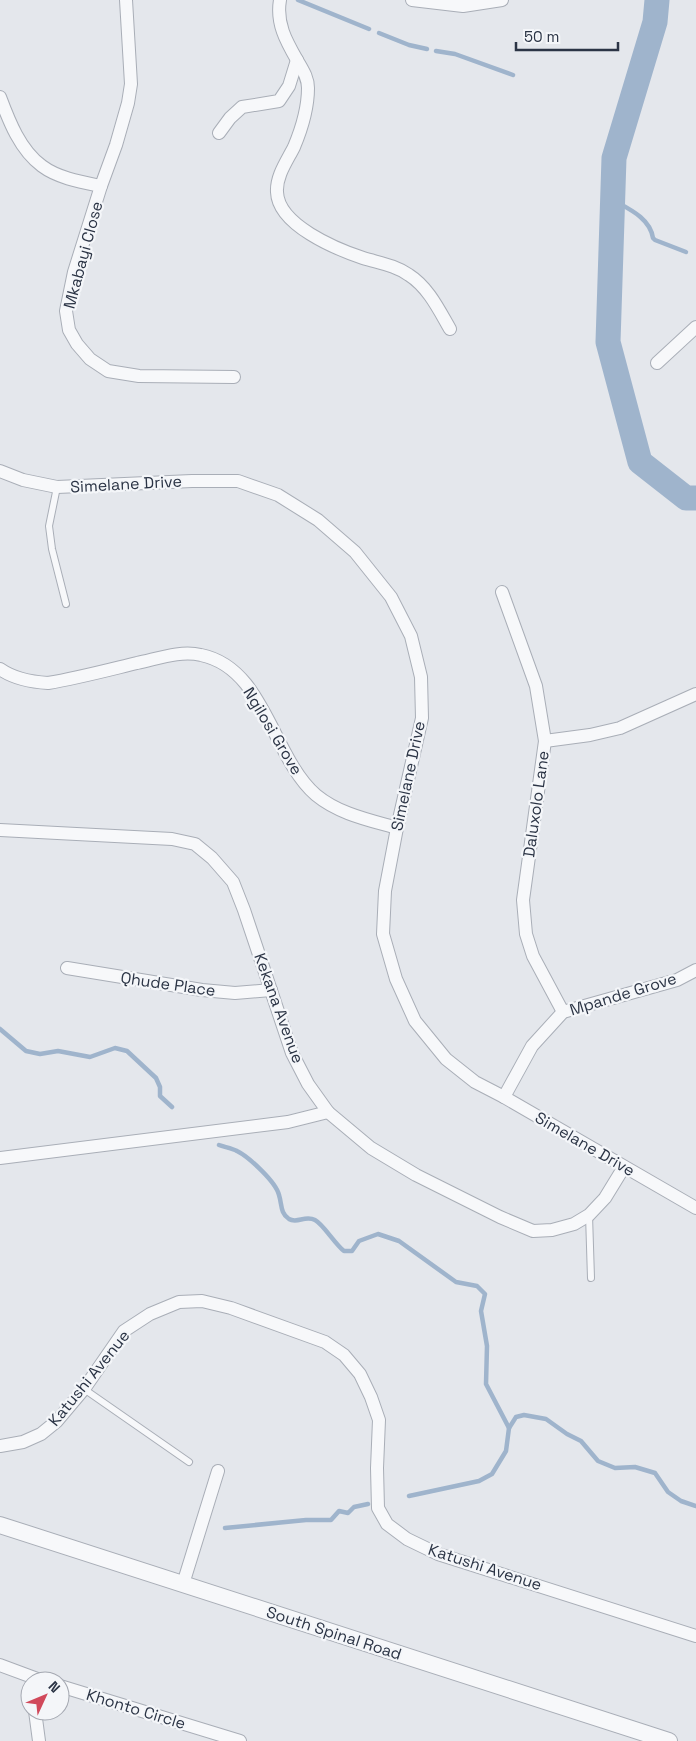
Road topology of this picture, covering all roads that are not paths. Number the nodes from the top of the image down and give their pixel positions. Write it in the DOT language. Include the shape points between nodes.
graph roads {
  1 [pos="126,0"];
  2 [pos="280,0"];
  3 [pos="502,0"];
  4 [pos="419,1"];
  5 [pos="297,60"];
  6 [pos="0,96"];
  7 [pos="219,133"];
  8 [pos="101,186"];
  9 [pos="696,327"];
  10 [pos="450,329"];
  11 [pos="657,363"];
  12 [pos="234,377"];
  13 [pos="0,471"];
  14 [pos="57,487"];
  15 [pos="502,592"];
  16 [pos="66,604"];
  17 [pos="0,669"];
  18 [pos="696,694"];
  19 [pos="545,741"];
  20 [pos="397,828"];
  21 [pos="0,830"];
  22 [pos="67,968"];
  23 [pos="696,970"];
  24 [pos="270,990"];
  25 [pos="563,1012"];
  26 [pos="504,1097"];
  27 [pos="328,1112"];
  28 [pos="0,1158"];
  29 [pos="624,1167"];
  30 [pos="696,1208"];
  31 [pos="589,1215"];
  32 [pos="591,1278"];
  33 [pos="84,1389"];
  34 [pos="0,1446"];
  35 [pos="189,1462"];
  36 [pos="218,1470"];
  37 [pos="0,1525"];
  38 [pos="183,1584"];
  39 [pos="696,1636"];
  40 [pos="0,1665"];
  41 [pos="20,1673"];
  42 [pos="70,1689"];
  43 [pos="36,1721"];
  44 [pos="38,1741"];
  45 [pos="240,1741"];
  46 [pos="669,1741"];
  1 -- 8 [label="street, Mkabayi Close" via="131,84 116,145"];
  2 -- 5 [label="street" via="280,25"];
  3 -- 4 [label="street" via="463,6"];
  5 -- 7 [label="street" via="289,86 279,101 242,107"];
  5 -- 10 [label="street" via="308,85 307,106 278,180 278,205 287,217 327,243 410,275 435,302"];
  6 -- 8 [label="street" via="10,123 25,148 42,166 69,179"];
  8 -- 12 [label="street, Mkabayi Close" via="74,272 66,311 68,330 76,344 108,371 139,376"];
  9 -- 11 [label="street"];
  13 -- 14 [label="street, Simelane Drive"];
  14 -- 16 [label="lane" via="49,526"];
  14 -- 20 [label="street, Simelane Drive" via="238,481 278,495 318,520 355,552 392,597 411,636 421,677 422,718"];
  15 -- 19 [label="street, Daluxolo Lane" via="536,686"];
  17 -- 20 [label="street, Ngilosi Grove" via="29,682 48,683 176,654 201,655 226,665 250,689 294,770 316,795 346,813"];
  18 -- 19 [label="street" via="620,728"];
  19 -- 25 [label="street, Daluxolo Lane" via="523,900 526,934 533,956"];
  20 -- 26 [label="street, Simelane Drive" via="385,891 384,934 396,980 415,1021 446,1059 475,1082"];
  21 -- 24 [label="street, Kekana Avenue" via="172,839 195,844 233,882"];
  22 -- 24 [label="street, Qhude Place" via="202,990 235,993"];
  23 -- 25 [label="street, Mpande Grove" via="677,980"];
  24 -- 27 [label="street, Kekana Avenue" via="292,1053"];
  25 -- 26 [label="street, Mpande Grove" via="532,1046"];
  26 -- 29 [label="street, Simelane Drive"];
  27 -- 28 [label="street" via="288,1122"];
  27 -- 31 [label="street, Kekana Avenue" via="371,1148 416,1175 533,1231 574,1224"];
  29 -- 30 [label="street, Simelane Drive"];
  29 -- 31 [label="street, Kekana Avenue" via="605,1198"];
  31 -- 32 [label="lane"];
  33 -- 34 [label="street, Katushi Avenue" via="57,1421 41,1434 23,1442"];
  33 -- 35 [label="lane"];
  33 -- 39 [label="street, Katushi Avenue" via="124,1331 150,1314 179,1302 202,1302 231,1308 325,1342 344,1355 360,1374 379,1420 378,1508 387,1524 407,1539 438,1554"];
  36 -- 38 [label="street"];
  37 -- 38 [label="street, South Spinal Road"];
  38 -- 46 [label="street, South Spinal Road"];
  40 -- 41 [label="street"];
  42 -- 45 [label="street, Khonto Circle"];
  43 -- 44 [label="street"];
}
